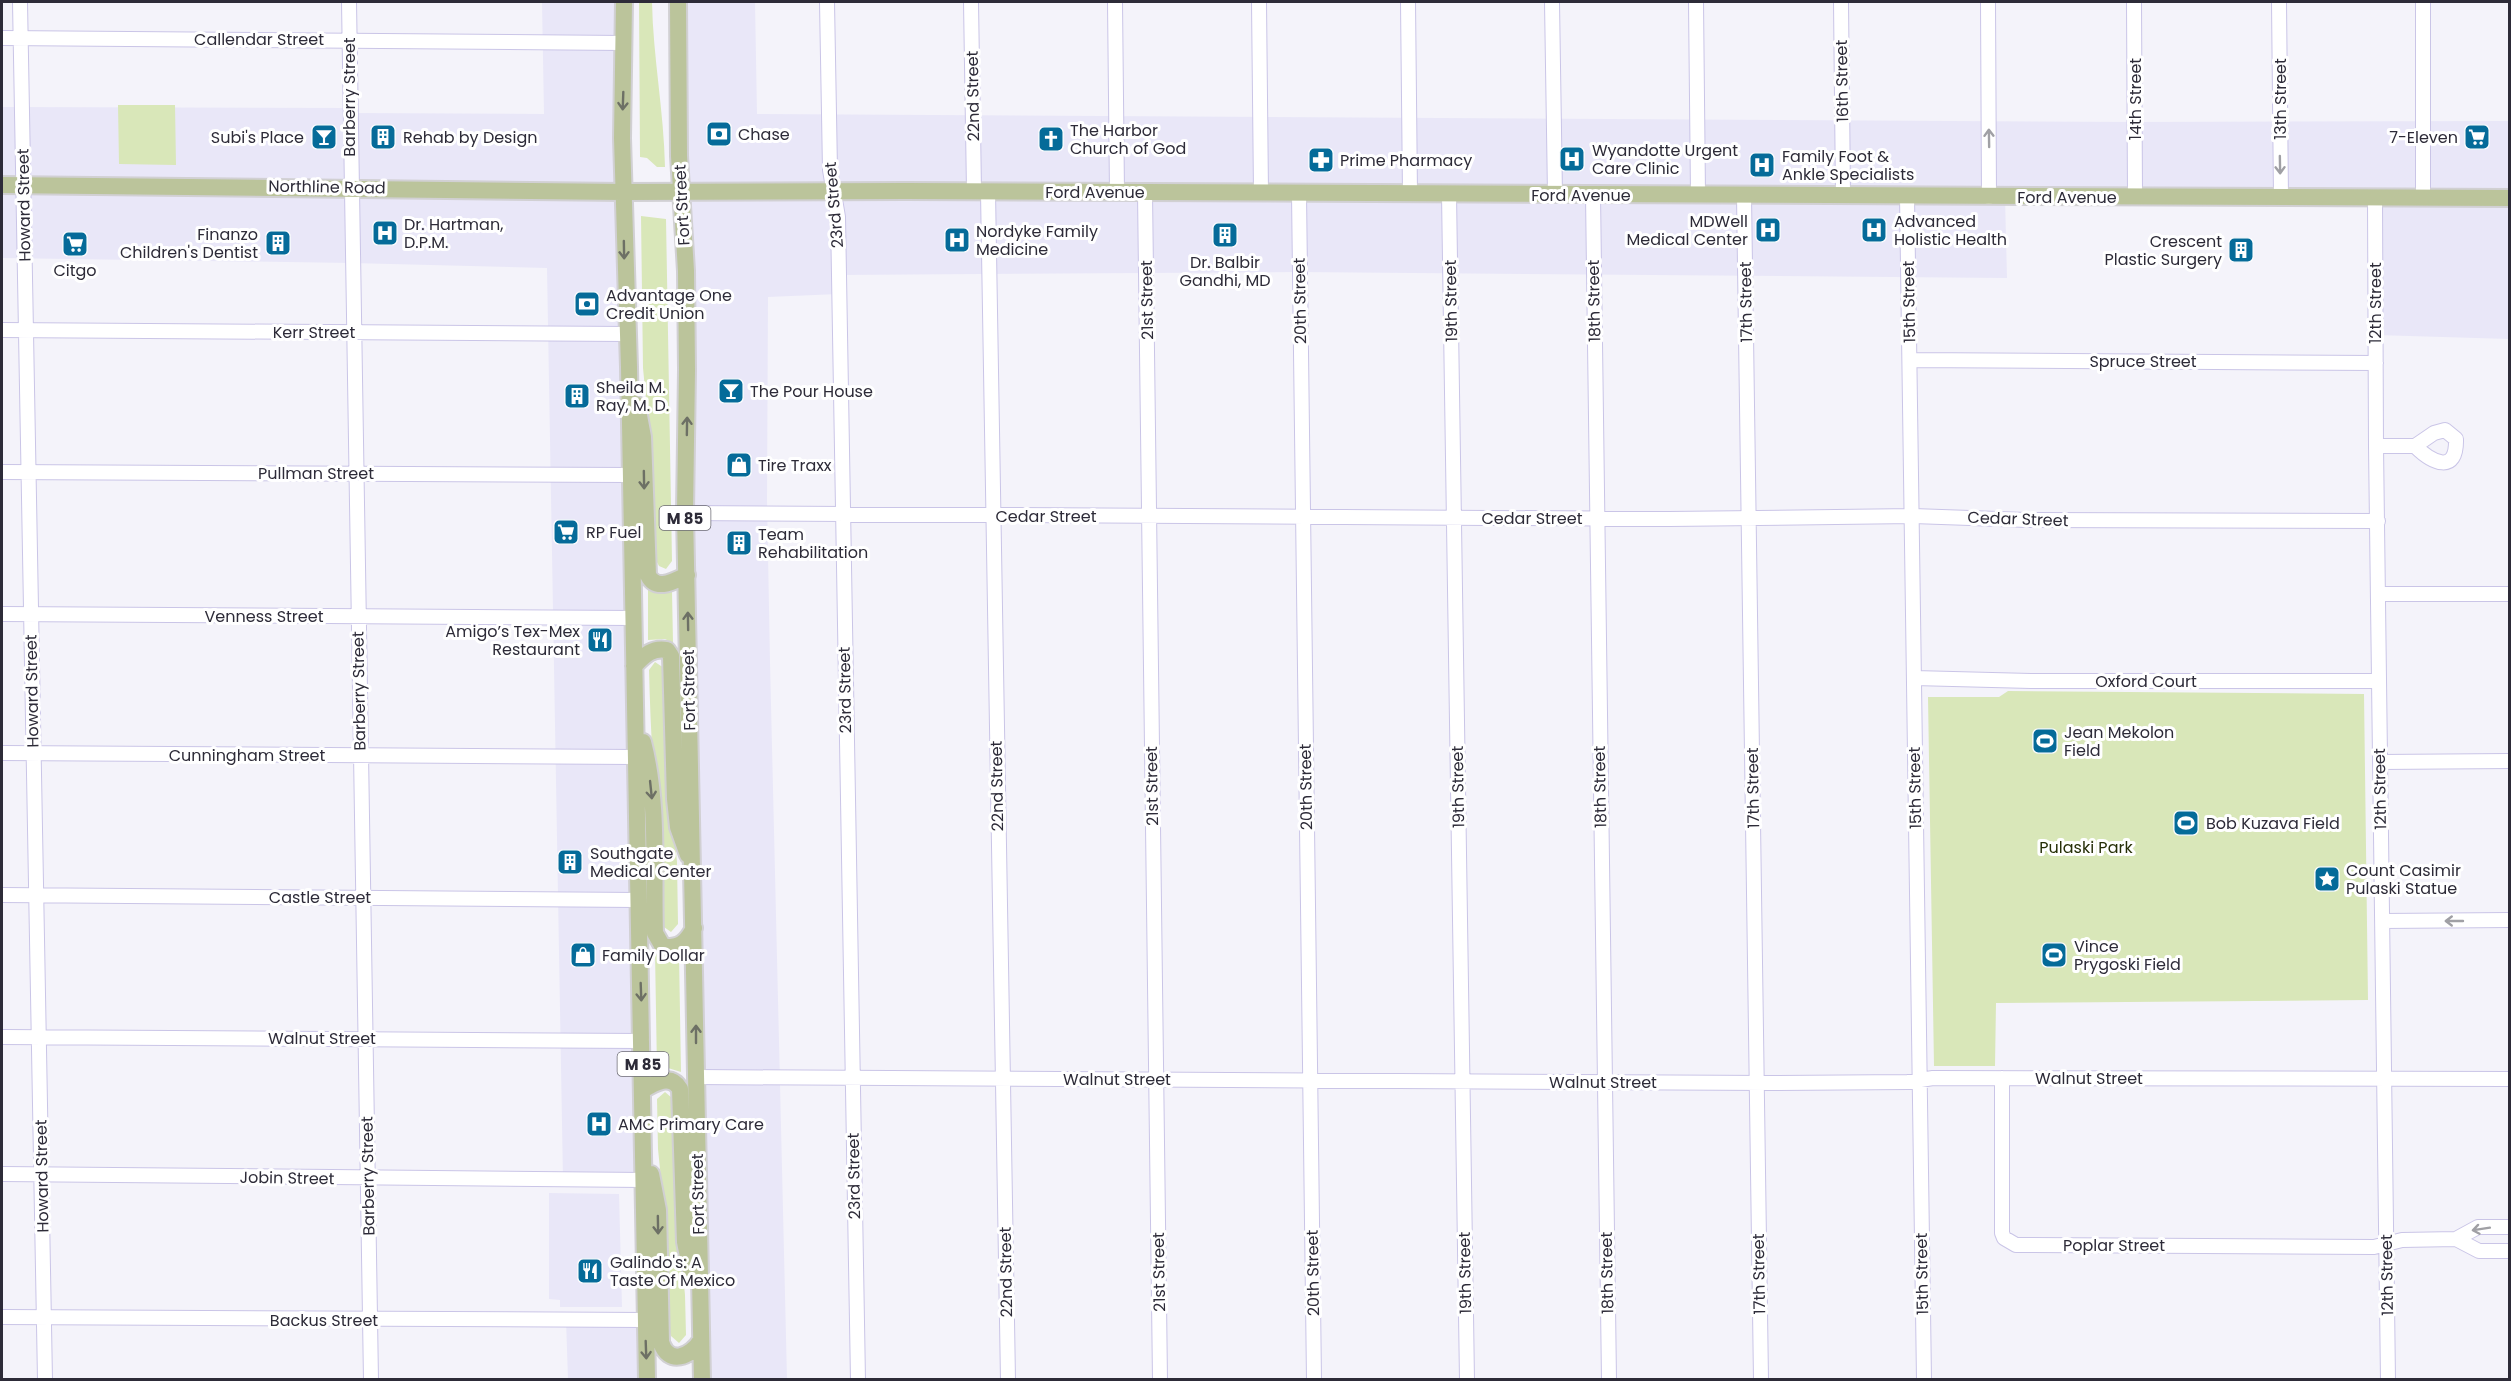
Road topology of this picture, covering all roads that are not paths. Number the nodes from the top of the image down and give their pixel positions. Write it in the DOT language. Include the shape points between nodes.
graph roads {
  1 [pos="20,2"];
  2 [pos="349,2"];
  3 [pos="624,2"];
  4 [pos="678,2"];
  5 [pos="827,2"];
  6 [pos="971,2"];
  7 [pos="1115,2"];
  8 [pos="1259,2"];
  9 [pos="1408,2"];
  10 [pos="1552,2"];
  11 [pos="1696,2"];
  12 [pos="1841,2"];
  13 [pos="1988,2"];
  14 [pos="2134,2"];
  15 [pos="2279,2"];
  16 [pos="2423,2"];
  17 [pos="2,38"];
  18 [pos="20,38"];
  19 [pos="349,40"];
  20 [pos="624,43"];
  21 [pos="2,185"];
  22 [pos="24,185"];
  23 [pos="350,187"];
  24 [pos="681,190"];
  25 [pos="652,191"];
  26 [pos="834,191"];
  27 [pos="981,191"];
  28 [pos="623,192"];
  29 [pos="1117,192"];
  30 [pos="1145,193"];
  31 [pos="1262,193"];
  32 [pos="1299,194"];
  33 [pos="1410,194"];
  34 [pos="1449,194"];
  35 [pos="1555,195"];
  36 [pos="1593,195"];
  37 [pos="1698,195"];
  38 [pos="1744,196"];
  39 [pos="1843,196"];
  40 [pos="1908,196"];
  41 [pos="1989,197"];
  42 [pos="2135,197"];
  43 [pos="2281,197"];
  44 [pos="2375,198"];
  45 [pos="2423,198"];
  46 [pos="2510,198"];
  47 [pos="2,330"];
  48 [pos="25,330"];
  49 [pos="353,333"];
  50 [pos="627,334"];
  51 [pos="1910,360"];
  52 [pos="2376,363"];
  53 [pos="629,381"];
  54 [pos="2376,446"];
  55 [pos="2415,446"];
  56 [pos="2,472"];
  57 [pos="28,472"];
  58 [pos="356,473"];
  59 [pos="631,475"];
  60 [pos="685,513"];
  61 [pos="842,514"];
  62 [pos="992,515"];
  63 [pos="1149,516"];
  64 [pos="1913,516"];
  65 [pos="1303,517"];
  66 [pos="1454,518"];
  67 [pos="1597,519"];
  68 [pos="1750,519"];
  69 [pos="2378,520"];
  70 [pos="687,575"];
  71 [pos="2378,594"];
  72 [pos="2510,594"];
  73 [pos="2,614"];
  74 [pos="31,614"];
  75 [pos="357,616"];
  76 [pos="634,618"];
  77 [pos="634,666"];
  78 [pos="1914,678"];
  79 [pos="2379,681"];
  80 [pos="635,712"];
  81 [pos="2,753"];
  82 [pos="33,754"];
  83 [pos="360,756"];
  84 [pos="636,757"];
  85 [pos="2380,762"];
  86 [pos="2510,762"];
  87 [pos="693,867"];
  88 [pos="2,895"];
  89 [pos="35,895"];
  90 [pos="362,897"];
  91 [pos="638,900"];
  92 [pos="2510,920"];
  93 [pos="2382,921"];
  94 [pos="694,928"];
  95 [pos="2,1037"];
  96 [pos="39,1037"];
  97 [pos="366,1039"];
  98 [pos="642,1041"];
  99 [pos="696,1077"];
  100 [pos="852,1077"];
  101 [pos="1003,1078"];
  102 [pos="2002,1078"];
  103 [pos="1156,1079"];
  104 [pos="2385,1079"];
  105 [pos="2510,1079"];
  106 [pos="1310,1080"];
  107 [pos="1920,1080"];
  108 [pos="1462,1081"];
  109 [pos="1604,1082"];
  110 [pos="1757,1082"];
  111 [pos="643,1090"];
  112 [pos="644,1147"];
  113 [pos="2,1174"];
  114 [pos="42,1175"];
  115 [pos="368,1179"];
  116 [pos="644,1180"];
  117 [pos="2510,1227"];
  118 [pos="2456,1239"];
  119 [pos="2387,1243"];
  120 [pos="2510,1251"];
  121 [pos="700,1312"];
  122 [pos="2,1317"];
  123 [pos="44,1317"];
  124 [pos="370,1320"];
  125 [pos="646,1320"];
  126 [pos="701,1340"];
  127 [pos="45,1380"];
  128 [pos="371,1380"];
  129 [pos="647,1380"];
  130 [pos="702,1380"];
  131 [pos="858,1380"];
  132 [pos="1008,1380"];
  133 [pos="1160,1380"];
  134 [pos="1314,1380"];
  135 [pos="1467,1380"];
  136 [pos="1609,1380"];
  137 [pos="1761,1380"];
  138 [pos="1924,1380"];
  139 [pos="2388,1380"];
  1 -- 18 [label="street, Howard Street"];
  2 -- 19 [label="street, Barberry Street"];
  3 -- 20 [label="main road, M 85"];
  4 -- 24 [label="main road, Fort Street / M 85"];
  5 -- 26 [label="street, 23rd Street" via="830,167"];
  6 -- 27 [label="street, 22nd Street"];
  7 -- 29 [label="street"];
  8 -- 31 [label="street"];
  9 -- 33 [label="street"];
  10 -- 35 [label="street"];
  11 -- 37 [label="street"];
  12 -- 39 [label="street, 16th Street"];
  41 -- 13 [label="street, one-way"];
  14 -- 42 [label="street, 14th Street"];
  15 -- 43 [label="street, 13th Street, one-way"];
  16 -- 45 [label="street"];
  17 -- 18 [label="street, Callendar Street"];
  18 -- 19 [label="street, Callendar Street"];
  18 -- 22 [label="street, Howard Street"];
  19 -- 20 [label="street, Callendar Street"];
  19 -- 23 [label="street, Barberry Street"];
  20 -- 28 [label="main road, M 85, one-way"];
  21 -- 22 [label="main road, Northline Road"];
  22 -- 23 [label="main road, Northline Road"];
  22 -- 48 [label="street, Howard Street"];
  23 -- 28 [label="main road, Northline Road"];
  23 -- 49 [label="street, Barberry Street"];
  24 -- 25 [label="main road, Ford Avenue"];
  24 -- 26 [label="main road, Ford Avenue"];
  60 -- 24 [label="main road, Fort Street / M 85, one-way" via="686,271"];
  25 -- 28 [label="main road, Northline Road"];
  26 -- 27 [label="main road, Ford Avenue"];
  26 -- 61 [label="street, 23rd Street" via="838,217"];
  27 -- 29 [label="main road, Ford Avenue"];
  27 -- 62 [label="street, 22nd Street"];
  28 -- 50 [label="main road, M 85, one-way"];
  29 -- 30 [label="main road, Ford Avenue"];
  30 -- 31 [label="main road, Ford Avenue"];
  30 -- 63 [label="street, 21st Street"];
  31 -- 32 [label="main road, Ford Avenue"];
  32 -- 33 [label="main road, Ford Avenue"];
  32 -- 65 [label="street, 20th Street"];
  33 -- 34 [label="main road, Ford Avenue"];
  34 -- 35 [label="main road, Ford Avenue"];
  34 -- 66 [label="street, 19th Street"];
  35 -- 36 [label="main road, Ford Avenue"];
  36 -- 37 [label="main road, Ford Avenue"];
  36 -- 67 [label="street, 18th Street"];
  37 -- 38 [label="main road, Ford Avenue"];
  38 -- 39 [label="main road, Ford Avenue"];
  38 -- 68 [label="street, 17th Street"];
  39 -- 40 [label="main road, Ford Avenue"];
  40 -- 41 [label="main road, Ford Avenue"];
  40 -- 51 [label="street, 15th Street"];
  41 -- 42 [label="main road, Ford Avenue"];
  42 -- 43 [label="main road, Ford Avenue"];
  43 -- 44 [label="main road, Ford Avenue"];
  44 -- 45 [label="main road, Ford Avenue"];
  44 -- 52 [label="street, 12th Street"];
  45 -- 46 [label="main road, Ford Avenue"];
  47 -- 48 [label="street, Kerr Street"];
  48 -- 49 [label="street, Kerr Street"];
  48 -- 57 [label="street, Howard Street"];
  49 -- 50 [label="street, Kerr Street"];
  49 -- 58 [label="street, Barberry Street"];
  50 -- 53 [label="main road, M 85"];
  51 -- 52 [label="street, Spruce Street"];
  51 -- 64 [label="street, 15th Street"];
  52 -- 54 [label="street, 12th Street"];
  53 -- 59 [label="main road, M 85"];
  53 -- 70 [label="main road, one-way" via="643,437 648,575 659,584"];
  54 -- 55 [label="street"];
  54 -- 69 [label="street, 12th Street"];
  56 -- 57 [label="street, Pullman Street"];
  57 -- 58 [label="street, Pullman Street"];
  57 -- 74 [label="street, Howard Street"];
  58 -- 59 [label="street, Pullman Street"];
  58 -- 75 [label="street, Barberry Street"];
  59 -- 76 [label="main road, M 85"];
  60 -- 61 [label="street, Cedar Street"];
  60 -- 70 [label="main road, Fort Street / M 85"];
  61 -- 62 [label="street, Cedar Street"];
  61 -- 100 [label="street, 23rd Street"];
  62 -- 63 [label="street, Cedar Street"];
  62 -- 101 [label="street, 22nd Street"];
  63 -- 65 [label="street, Cedar Street"];
  63 -- 103 [label="street, 21st Street"];
  64 -- 68 [label="street, Cedar Street"];
  64 -- 69 [label="street, Cedar Street" via="2027,520"];
  64 -- 78 [label="street, 15th Street"];
  65 -- 66 [label="street, Cedar Street"];
  65 -- 106 [label="street, 20th Street"];
  66 -- 67 [label="street, Cedar Street"];
  66 -- 108 [label="street, 19th Street"];
  67 -- 68 [label="street, Cedar Street"];
  67 -- 109 [label="street, 18th Street"];
  68 -- 110 [label="street, 17th Street"];
  69 -- 71 [label="street, 12th Street"];
  87 -- 70 [label="main road, Fort Street / M 85, one-way"];
  71 -- 72 [label="street"];
  71 -- 79 [label="street, 12th Street"];
  73 -- 74 [label="street, Venness Street"];
  74 -- 75 [label="street, Venness Street"];
  74 -- 82 [label="street, Howard Street"];
  75 -- 76 [label="street, Venness Street"];
  75 -- 83 [label="street, Barberry Street"];
  76 -- 77 [label="main road, M 85"];
  77 -- 80 [label="main road, M 85"];
  77 -- 87 [label="main road" via="660,649 671,656 678,827"];
  78 -- 79 [label="street, Oxford Court"];
  78 -- 107 [label="street, 15th Street"];
  79 -- 85 [label="street, 12th Street"];
  80 -- 84 [label="main road, M 85"];
  80 -- 94 [label="main road, one-way" via="648,759 652,798 655,933 663,947 673,947 686,942"];
  81 -- 82 [label="street, Cunningham Street"];
  82 -- 83 [label="street, Cunningham Street"];
  82 -- 89 [label="street, Howard Street"];
  83 -- 84 [label="street, Cunningham Street"];
  83 -- 90 [label="street, Barberry Street"];
  84 -- 91 [label="main road, M 85"];
  85 -- 86 [label="street"];
  85 -- 93 [label="street, 12th Street"];
  87 -- 94 [label="main road, Fort Street / M 85"];
  88 -- 89 [label="street, Castle Street"];
  89 -- 90 [label="street, Castle Street"];
  89 -- 96 [label="street, Howard Street"];
  90 -- 91 [label="street, Castle Street"];
  90 -- 97 [label="street, Barberry Street"];
  91 -- 98 [label="main road, M 85, one-way"];
  92 -- 93 [label="street, one-way"];
  93 -- 104 [label="street, 12th Street"];
  99 -- 94 [label="main road, Fort Street / M 85, one-way"];
  95 -- 96 [label="street, Walnut Street"];
  96 -- 97 [label="street, Walnut Street"];
  96 -- 114 [label="street, Howard Street"];
  97 -- 98 [label="street, Walnut Street"];
  97 -- 115 [label="street, Barberry Street"];
  98 -- 111 [label="main road, M 85"];
  99 -- 100 [label="street, Walnut Street"];
  99 -- 121 [label="main road, Fort Street / M 85"];
  100 -- 101 [label="street, Walnut Street"];
  100 -- 131 [label="street, 23rd Street"];
  101 -- 103 [label="street, Walnut Street"];
  101 -- 132 [label="street, 22nd Street"];
  102 -- 104 [label="street, Walnut Street"];
  102 -- 107 [label="street, Walnut Street"];
  102 -- 119 [label="street, Poplar Street" via="2002,1233 2016,1245"];
  103 -- 106 [label="street, Walnut Street"];
  103 -- 133 [label="street, 21st Street"];
  104 -- 105 [label="street, Walnut Street"];
  104 -- 119 [label="street, 12th Street"];
  106 -- 108 [label="street, Walnut Street"];
  106 -- 134 [label="street, 20th Street"];
  107 -- 110 [label="street, Walnut Street"];
  107 -- 138 [label="street, 15th Street"];
  108 -- 109 [label="street, Walnut Street"];
  108 -- 135 [label="street, 19th Street"];
  109 -- 110 [label="street, Walnut Street"];
  109 -- 136 [label="street, 18th Street"];
  110 -- 137 [label="street, 17th Street"];
  111 -- 112 [label="main road, M 85"];
  111 -- 121 [label="main road" via="668,1080 680,1089 685,1242"];
  112 -- 116 [label="main road, M 85"];
  112 -- 126 [label="main road, one-way" via="658,1210 661,1342 669,1356 675,1358 691,1353"];
  113 -- 114 [label="street, Jobin Street"];
  114 -- 115 [label="street, Jobin Street"];
  114 -- 123 [label="street, Howard Street"];
  115 -- 116 [label="street, Jobin Street"];
  115 -- 124 [label="street, Barberry Street"];
  116 -- 125 [label="main road, M 85"];
  117 -- 118 [label="street, one-way" via="2478,1227"];
  118 -- 119 [label="street, Poplar Street" via="2402,1239"];
  118 -- 120 [label="street" via="2479,1251"];
  119 -- 139 [label="street, 12th Street"];
  121 -- 126 [label="main road, Fort Street / M 85"];
  122 -- 123 [label="street, Backus Street"];
  123 -- 124 [label="street, Backus Street"];
  123 -- 127 [label="street, Howard Street"];
  124 -- 125 [label="street, Backus Street"];
  124 -- 128 [label="street, Barberry Street"];
  125 -- 129 [label="main road, M 85, one-way"];
  126 -- 130 [label="main road, Fort Street / M 85"];
}
